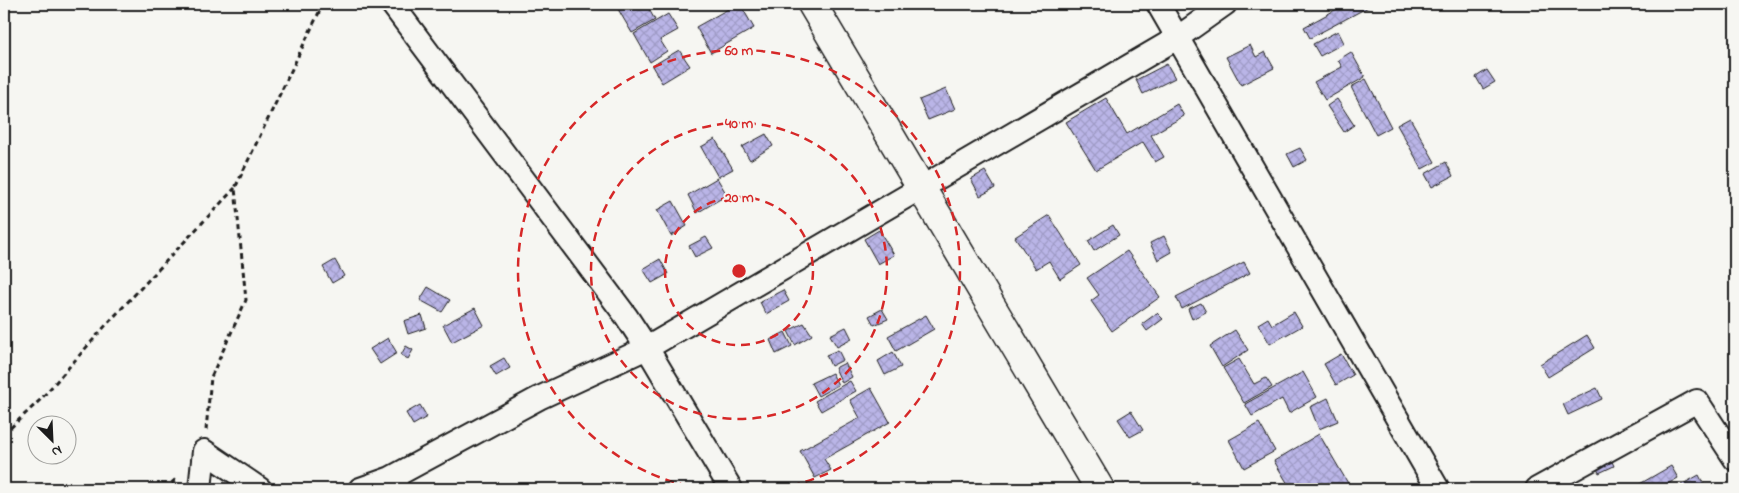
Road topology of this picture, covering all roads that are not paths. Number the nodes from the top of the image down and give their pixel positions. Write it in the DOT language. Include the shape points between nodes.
graph roads {
  1 [pos="392,4"];
  2 [pos="812,4"];
  3 [pos="1158,4"];
  4 [pos="1225,4"];
  5 [pos="1177,38"];
  6 [pos="920,187"];
  7 [pos="648,348"];
  8 [pos="1735,459"];
  9 [pos="394,483"];
  10 [pos="200,489"];
  11 [pos="260,489"];
  12 [pos="360,489"];
  13 [pos="731,489"];
  14 [pos="1100,489"];
  15 [pos="1438,489"];
  16 [pos="1537,489"];
  1 -- 7 [label="street"];
  2 -- 6 [label="street"];
  3 -- 5 [label="street"];
  4 -- 5 [label="street"];
  5 -- 6 [label="street"];
  5 -- 15 [label="street"];
  6 -- 7 [label="street"];
  6 -- 14 [label="street"];
  7 -- 9 [label="street" via="539,398"];
  7 -- 13 [label="street"];
  8 -- 16 [label="street" via="1697,401"];
  9 -- 12 [label="street"];
  10 -- 11 [label="street" via="204,451"];
}
